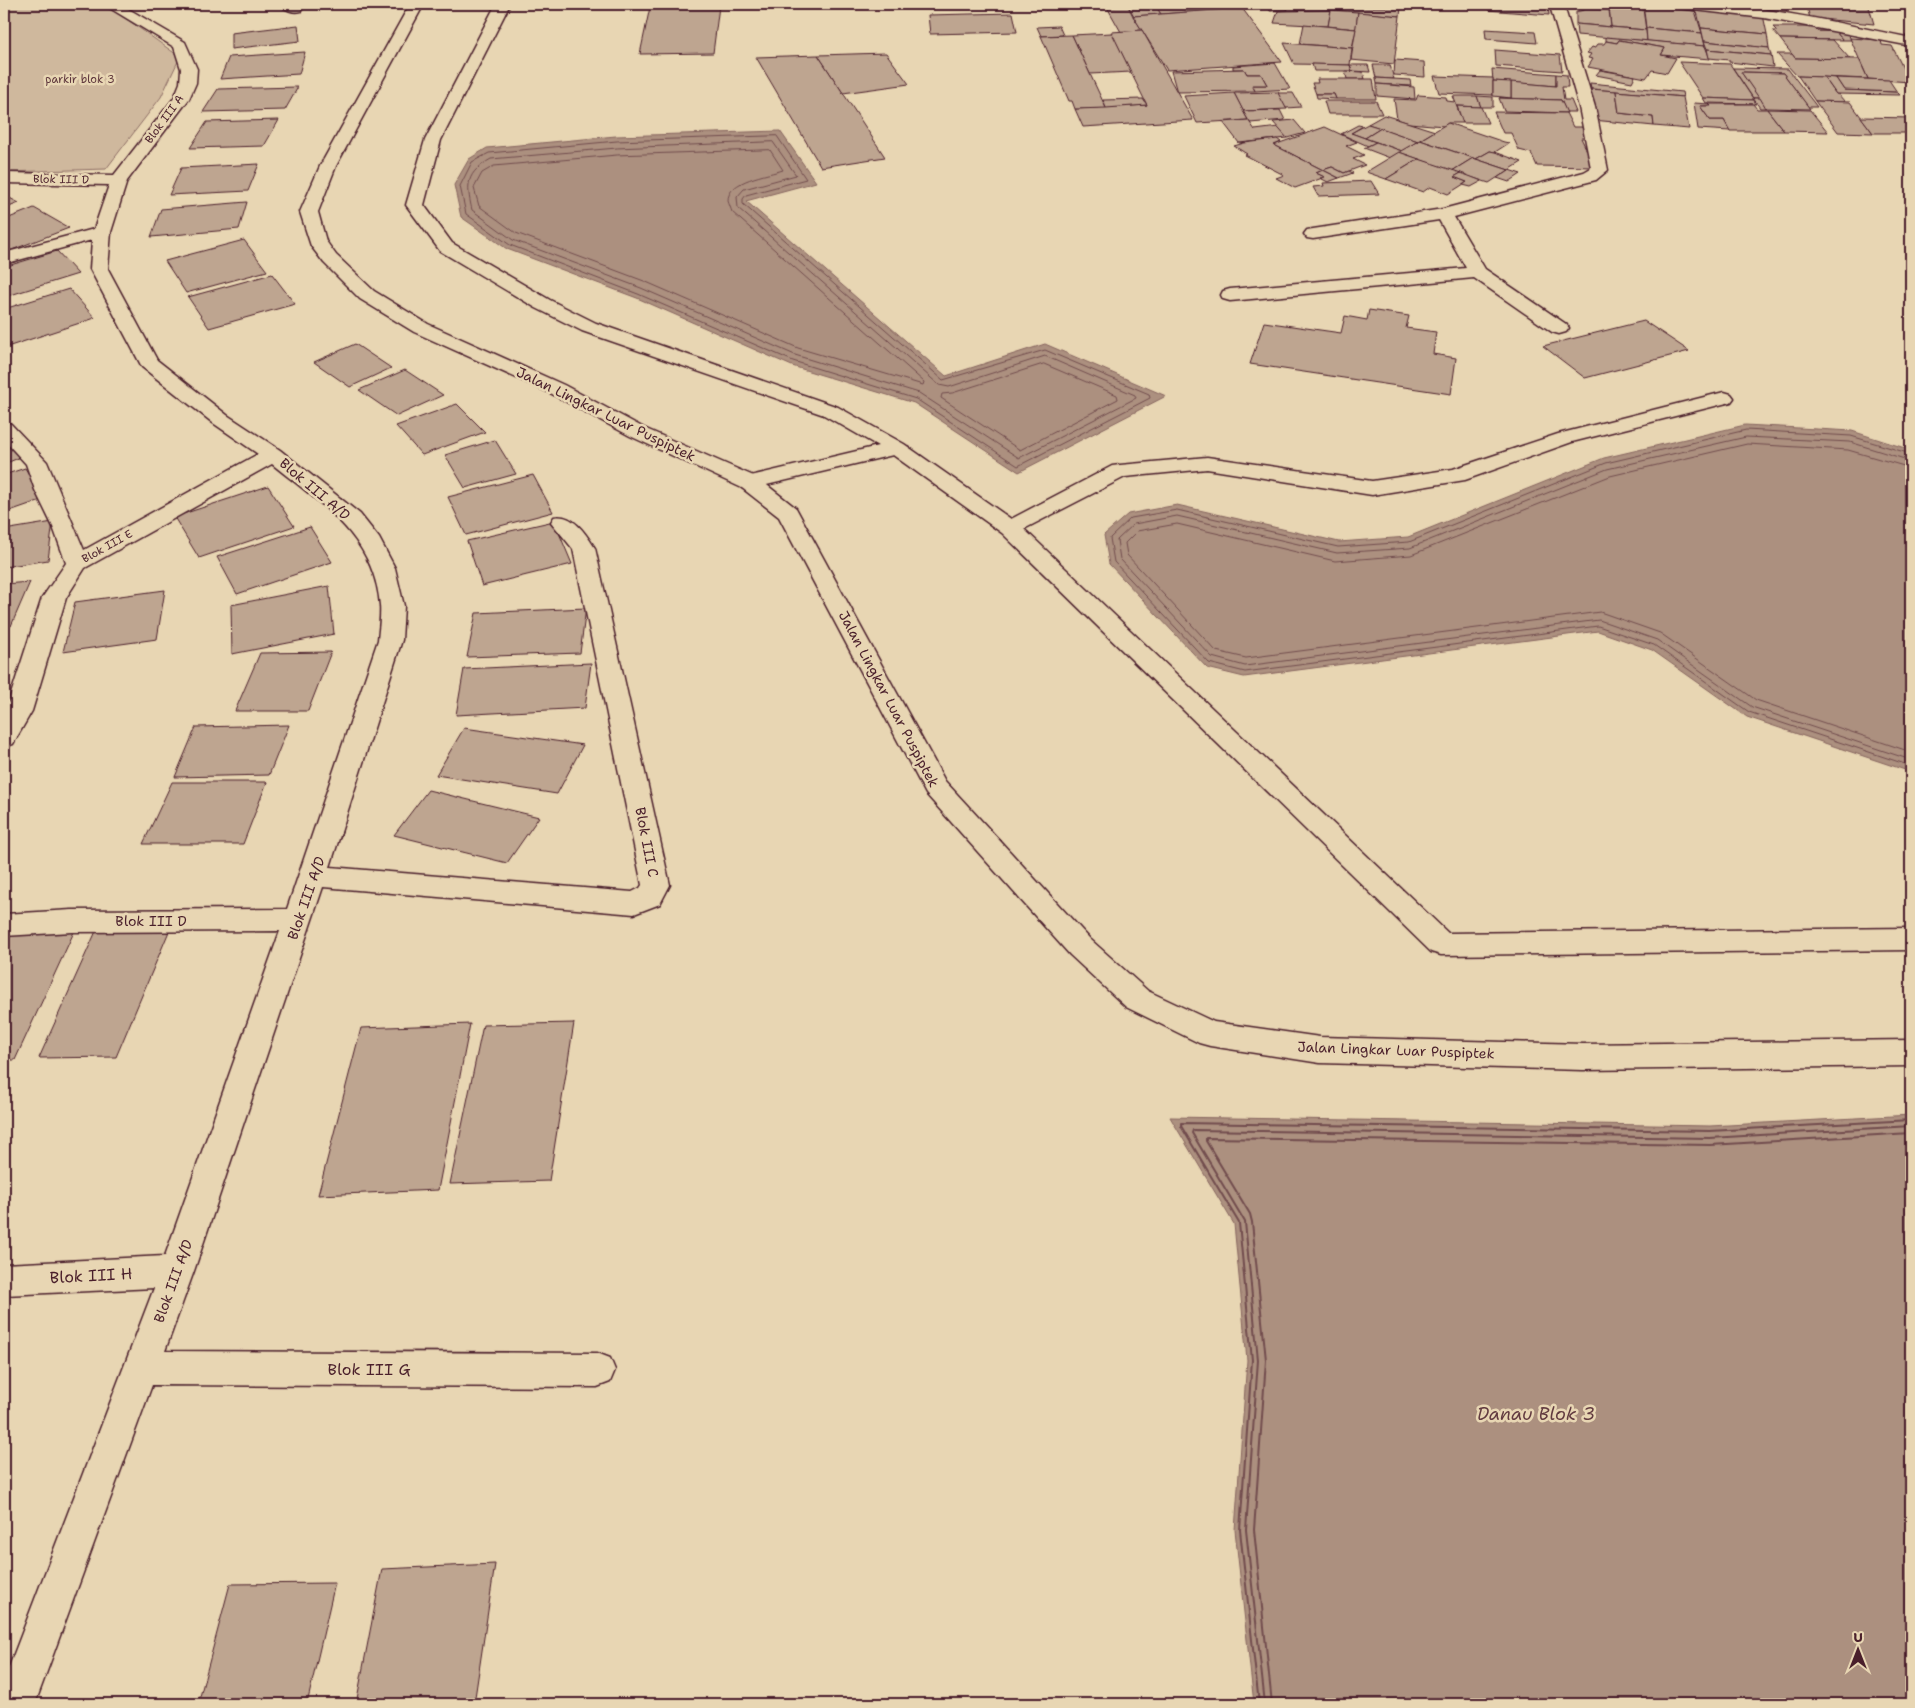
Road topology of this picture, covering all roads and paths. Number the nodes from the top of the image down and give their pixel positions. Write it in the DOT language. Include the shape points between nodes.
graph roads {
  1 [pos="110,4"];
  2 [pos="416,4"];
  3 [pos="503,4"];
  4 [pos="1538,4"];
  5 [pos="1677,4"];
  6 [pos="1565,5"];
  7 [pos="1905,45"];
  8 [pos="4,178"];
  9 [pos="119,180"];
  10 [pos="1444,214"];
  11 [pos="102,232"];
  12 [pos="1313,234"];
  13 [pos="4,259"];
  14 [pos="1478,272"];
  15 [pos="1230,295"];
  16 [pos="1558,328"];
  17 [pos="1724,398"];
  18 [pos="4,428"];
  19 [pos="897,448"];
  20 [pos="273,454"];
  21 [pos="750,483"];
  22 [pos="562,522"];
  23 [pos="1010,528"];
  24 [pos="77,563"];
  25 [pos="4,738"];
  26 [pos="313,876"];
  27 [pos="298,920"];
  28 [pos="4,925"];
  29 [pos="1911,939"];
  30 [pos="1911,1053"];
  31 [pos="177,1271"];
  32 [pos="5,1279"];
  33 [pos="142,1368"];
  34 [pos="597,1370"];
  35 [pos="15,1704"];
  1 -- 9 [label="street, Blok III A" via="180,45 189,69 188,83 181,99"];
  2 -- 21 [label="street, Jalan Lingkar Luar Puspiptek" via="324,175 309,212 317,242 330,260 367,295 421,328 557,389 638,432"];
  3 -- 19 [label="street" via="433,140 415,205 446,247 589,327 830,411"];
  4 -- 6 [label="street"];
  5 -- 7 [label="street" via="1764,14"];
  6 -- 10 [label="street" via="1600,170 1590,176"];
  8 -- 9 [label="street, Blok III D"];
  9 -- 11 [label="street, Blok III A/D"];
  10 -- 12 [label="street"];
  10 -- 14 [label="street"];
  11 -- 13 [label="street"];
  11 -- 20 [label="street, Blok III A/D" via="100,269 149,363 220,419"];
  14 -- 15 [label="street"];
  14 -- 16 [label="street"];
  17 -- 23 [label="street" via="1565,438 1457,475 1372,488 1207,463 1120,471"];
  18 -- 24 [label="street, Blok III E" via="36,462"];
  19 -- 21 [label="street"];
  19 -- 23 [label="street"];
  20 -- 24 [label="street, Blok III E"];
  20 -- 26 [label="street, Blok III A/D" via="352,519 384,568 392,606 390,640"];
  21 -- 30 [label="street, Jalan Lingkar Luar Puspiptek" via="788,513 935,787 1080,947 1137,999 1210,1034 1320,1050 1583,1057"];
  22 -- 26 [label="street, Blok III C" via="584,548 645,827 656,886 650,896 634,903"];
  23 -- 29 [label="street" via="1441,944"];
  24 -- 25 [label="street" via="54,598 19,711"];
  26 -- 27 [label="street, Blok III A/D"];
  27 -- 28 [label="street, Blok III D" via="72,921"];
  27 -- 31 [label="street, Blok III A/D"];
  31 -- 32 [label="street, Blok III H"];
  31 -- 33 [label="street, Blok III A/D"];
  33 -- 34 [label="street, Blok III G"];
  33 -- 35 [label="street, Blok III A/D"];
}
